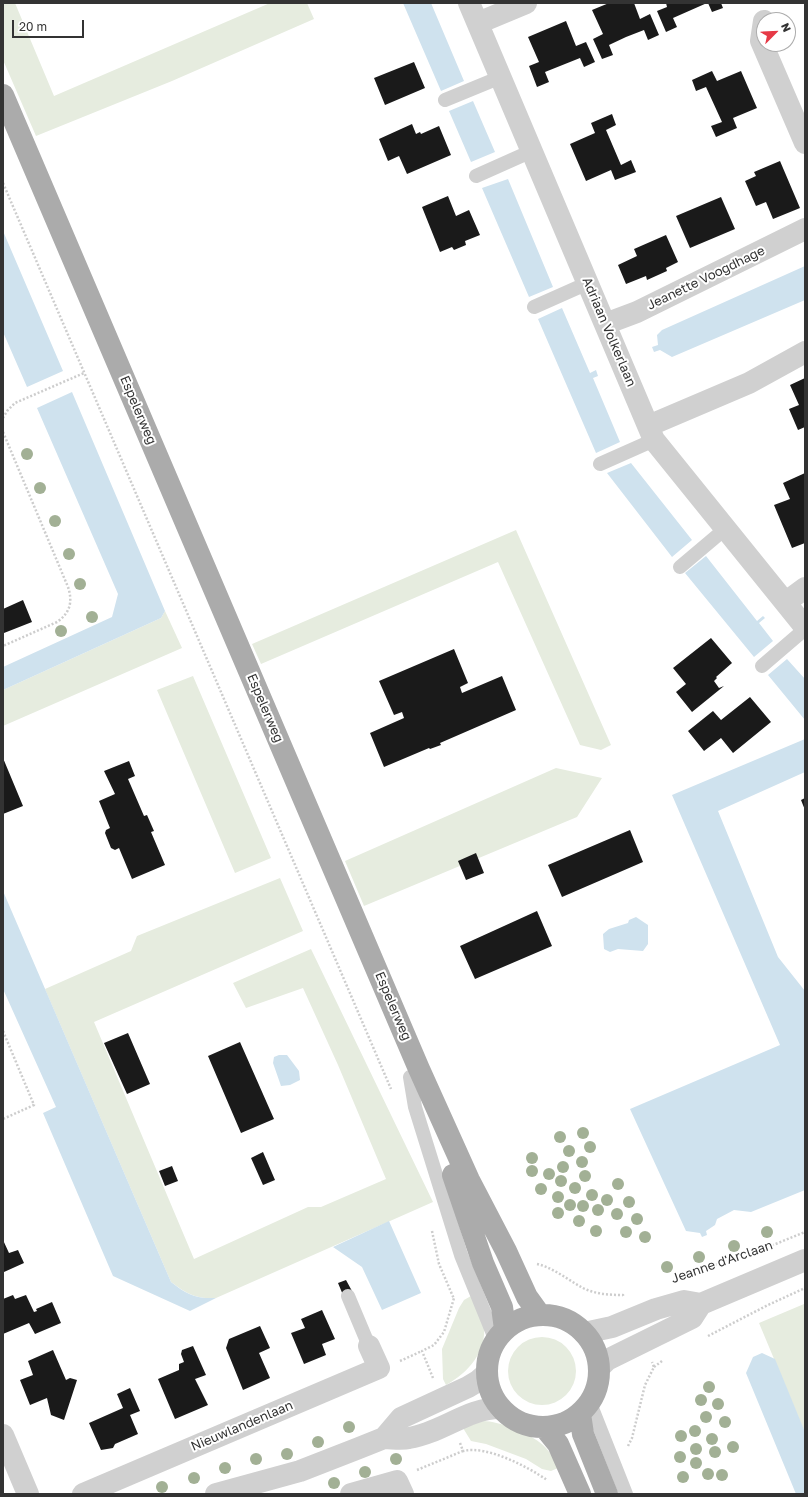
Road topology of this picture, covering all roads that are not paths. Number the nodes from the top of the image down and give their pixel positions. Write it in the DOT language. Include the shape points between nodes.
graph roads {
  1 [pos="469,3"];
  2 [pos="526,3"];
  3 [pos="478,23"];
  4 [pos="767,52"];
  5 [pos="501,77"];
  6 [pos="3,95"];
  7 [pos="446,100"];
  8 [pos="3,127"];
  9 [pos="805,143"];
  10 [pos="532,150"];
  11 [pos="476,176"];
  12 [pos="805,229"];
  13 [pos="588,283"];
  14 [pos="534,307"];
  15 [pos="605,324"];
  16 [pos="805,352"];
  17 [pos="651,433"];
  18 [pos="600,464"];
  19 [pos="725,530"];
  20 [pos="680,567"];
  21 [pos="805,588"];
  22 [pos="786,602"];
  23 [pos="805,628"];
  24 [pos="762,666"];
  25 [pos="805,1260"];
  26 [pos="348,1296"];
  27 [pos="701,1304"];
  28 [pos="540,1315"];
  29 [pos="584,1334"];
  30 [pos="501,1335"];
  31 [pos="370,1346"];
  32 [pos="599,1368"];
  33 [pos="487,1373"];
  34 [pos="500,1408"];
  35 [pos="585,1408"];
  36 [pos="545,1428"];
  37 [pos="3,1435"];
  38 [pos="384,1438"];
  39 [pos="28,1494"];
  40 [pos="83,1494"];
  41 [pos="216,1494"];
  42 [pos="351,1494"];
  43 [pos="403,1494"];
  44 [pos="580,1494"];
  45 [pos="606,1494"];
  46 [pos="626,1494"];
  1 -- 3 [label="street, Adriaan Volkerlaan"];
  2 -- 3 [label="street"];
  3 -- 5 [label="street, Adriaan Volkerlaan"];
  4 -- 9 [label="street"];
  5 -- 7 [label="lane"];
  5 -- 10 [label="street, Adriaan Volkerlaan"];
  6 -- 28 [label="main road, Espelerweg" via="422,1076 469,1180 527,1296"];
  8 -- 30 [label="main road, Espelerweg" via="464,1203 483,1263 502,1307"];
  10 -- 11 [label="lane"];
  10 -- 13 [label="street, Adriaan Volkerlaan"];
  12 -- 15 [label="street, Jeanette Voogdhage" via="637,312"];
  13 -- 14 [label="lane"];
  13 -- 15 [label="street, Adriaan Volkerlaan"];
  15 -- 17 [label="street, Adriaan Volkerlaan"];
  16 -- 17 [label="street"];
  17 -- 18 [label="lane"];
  17 -- 19 [label="street, Adriaan Volkerlaan"];
  19 -- 20 [label="lane"];
  19 -- 22 [label="street, Adriaan Volkerlaan"];
  21 -- 22 [label="street"];
  22 -- 23 [label="street, Adriaan Volkerlaan"];
  23 -- 24 [label="lane"];
  25 -- 27 [label="street, Jeanne d'Arclaan"];
  26 -- 31 [label="lane"];
  27 -- 29 [label="street, Jeanne d'Arclaan" via="684,1301 612,1327"];
  27 -- 32 [label="street, Jeanne d'Arclaan" via="692,1318 614,1357"];
  28 -- 29 [label="main road" via="564,1320"];
  28 -- 30 [label="main road" via="522,1319"];
  29 -- 32 [label="main road" via="595,1350"];
  30 -- 33 [label="main road" via="488,1359"];
  31 -- 40 [label="street, Nieuwlandenlaan" via="379,1368"];
  32 -- 35 [label="main road" via="596,1390"];
  33 -- 34 [label="main road" via="490,1392"];
  33 -- 38 [label="street" via="468,1387 401,1418"];
  34 -- 36 [label="main road" via="521,1423"];
  34 -- 38 [label="street" via="477,1412 408,1439"];
  35 -- 36 [label="main road" via="564,1424"];
  35 -- 45 [label="main road" via="583,1434"];
  35 -- 46 [label="lane"];
  36 -- 44 [label="main road" via="558,1444"];
  37 -- 39 [label="street"];
  38 -- 41 [label="street" via="300,1471"];
  42 -- 43 [label="street" via="397,1481"];
}
